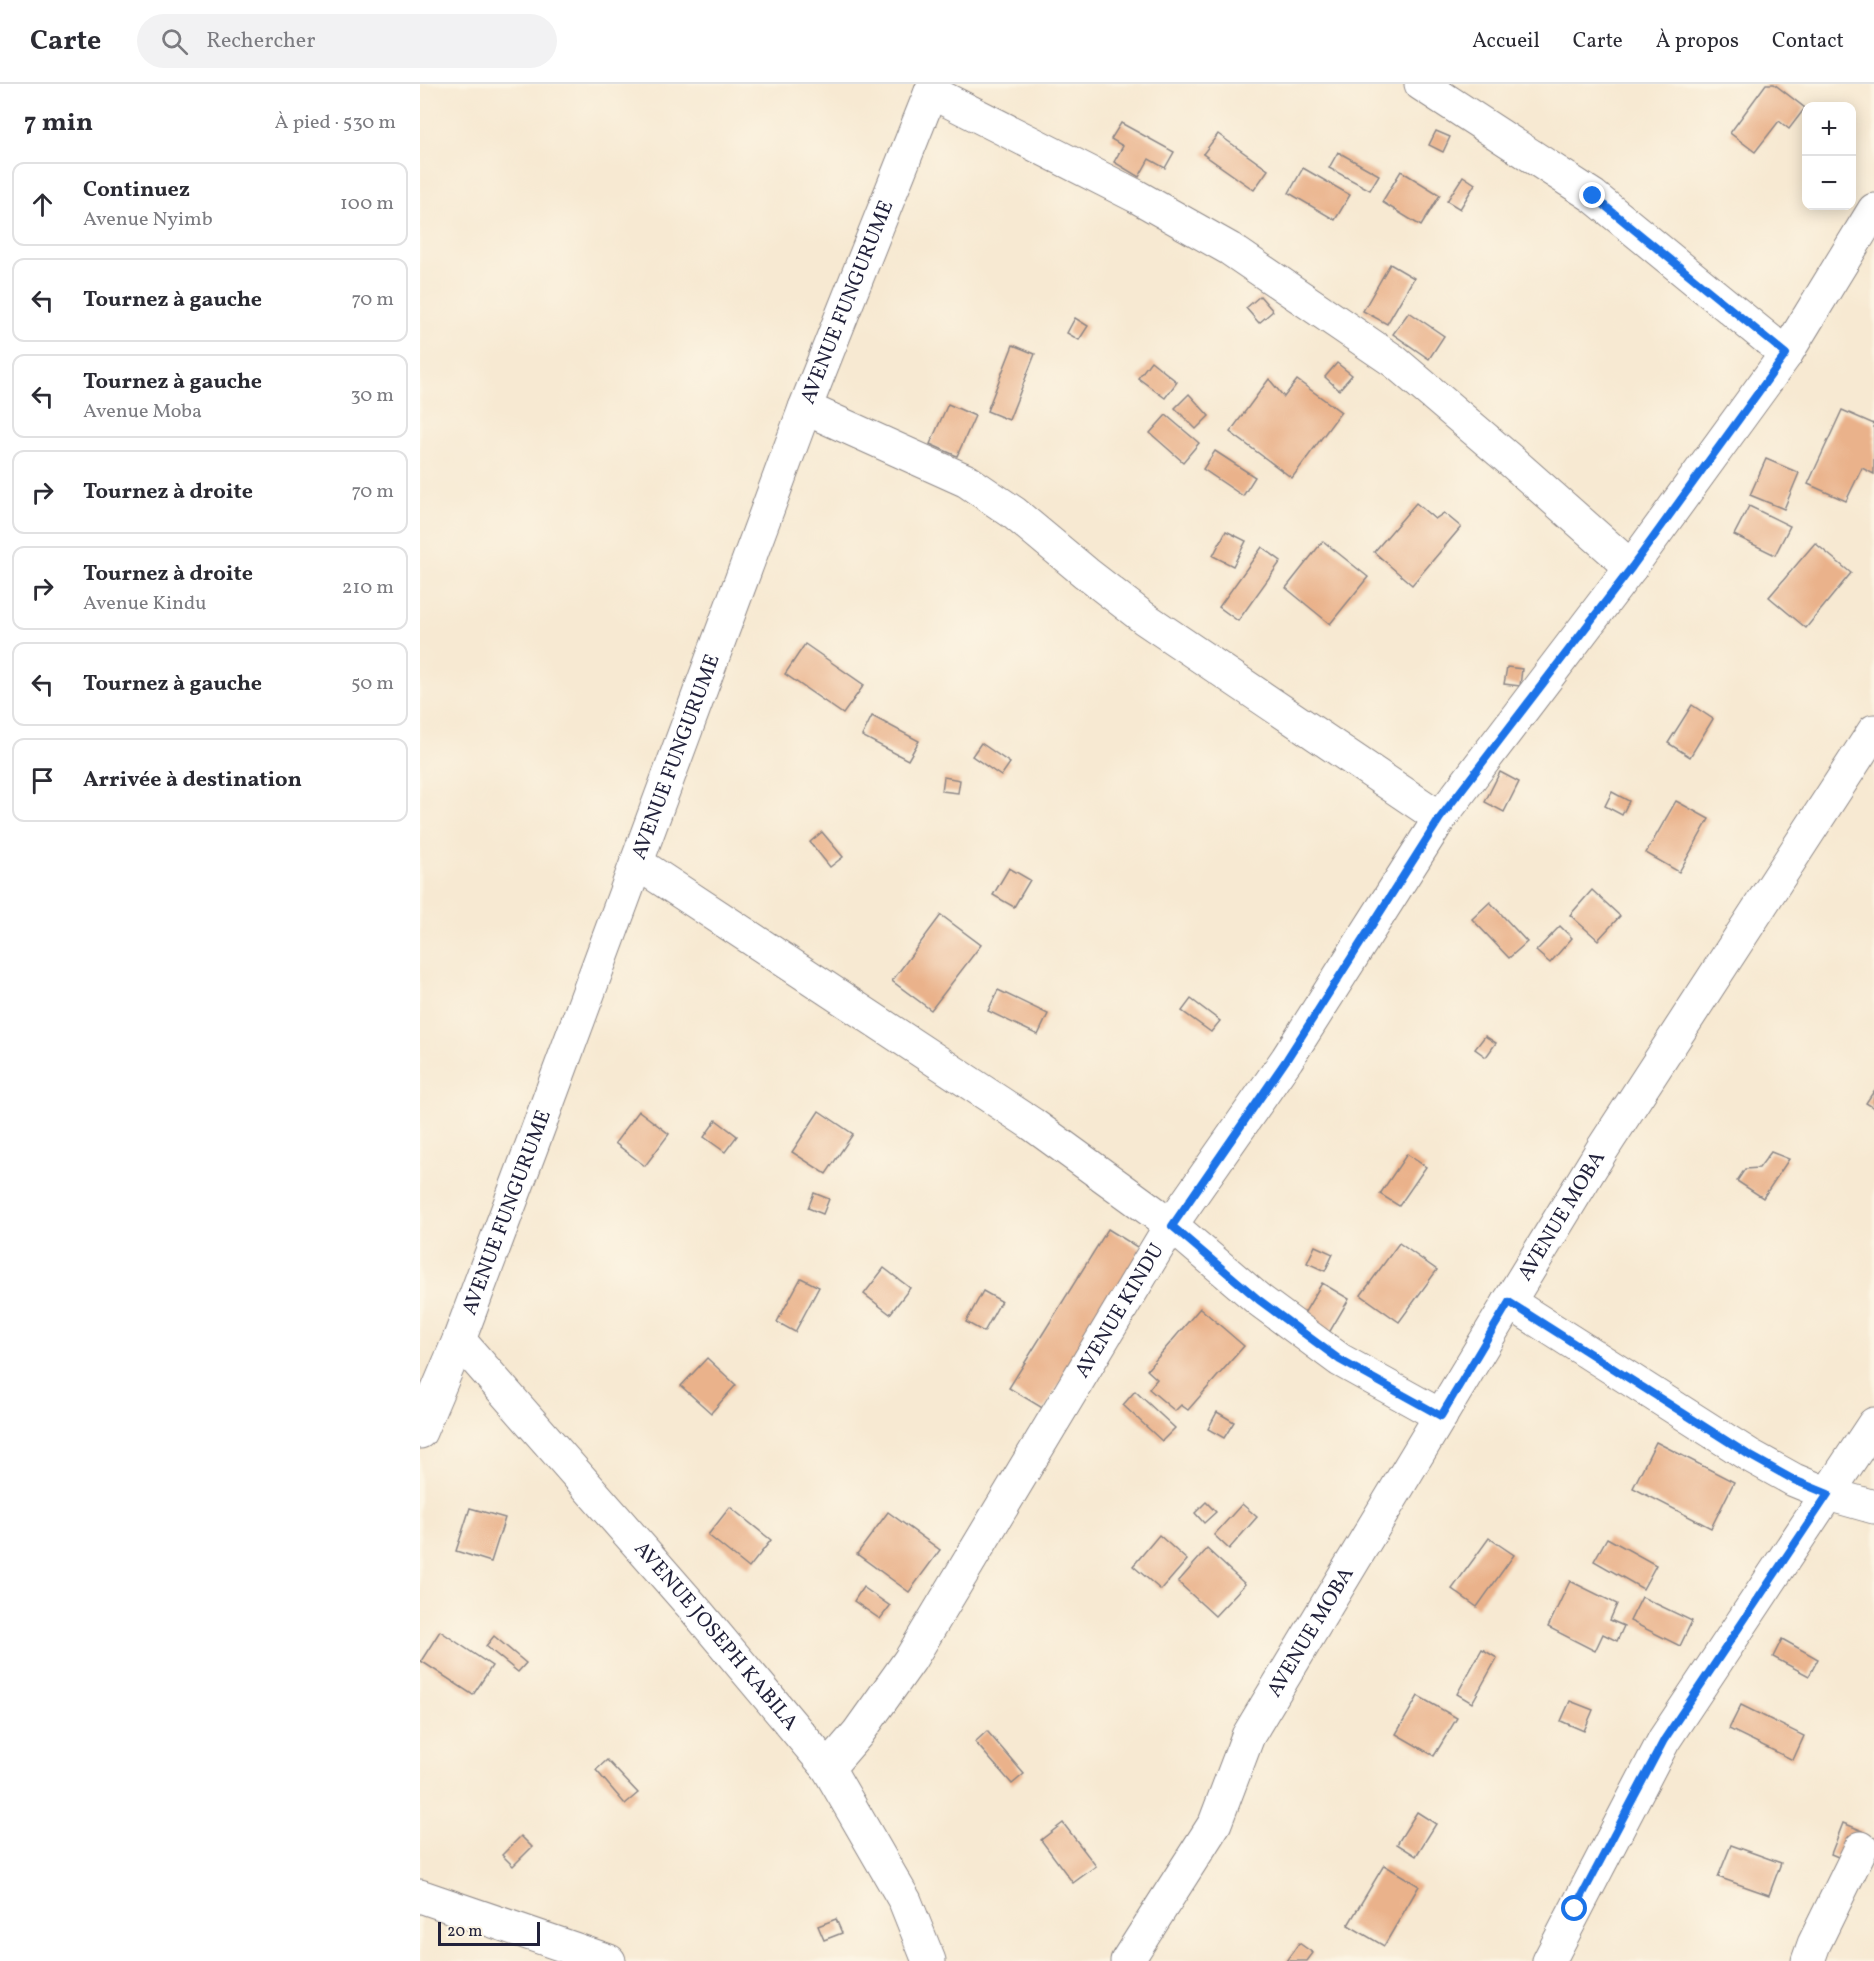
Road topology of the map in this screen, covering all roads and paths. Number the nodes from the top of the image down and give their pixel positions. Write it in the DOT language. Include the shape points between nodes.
graph roads {
  1 [pos="1421,84"];
  2 [pos="932,88"];
  3 [pos="1874,210"];
  4 [pos="1786,354"];
  5 [pos="805,408"];
  6 [pos="1632,567"];
  7 [pos="1874,731"];
  8 [pos="1440,818"];
  9 [pos="637,863"];
  10 [pos="1172,1226"];
  11 [pos="1509,1302"];
  12 [pos="459,1340"];
  13 [pos="1441,1416"];
  14 [pos="1874,1424"];
  15 [pos="420,1432"];
  16 [pos="1828,1494"];
  17 [pos="1874,1507"];
  18 [pos="828,1768"];
  19 [pos="1861,1848"];
  20 [pos="420,1896"];
  21 [pos="609,1961"];
  22 [pos="928,1961"];
  23 [pos="1127,1961"];
  24 [pos="1549,1961"];
  25 [pos="1808,1961"];
  1 -- 4 [label="street" via="1593,196"];
  2 -- 5 [label="street, AVENUE FUNGURUME"];
  2 -- 6 [label="street" via="1230,249 1394,361"];
  3 -- 4 [label="street, AVENUE KINDU"];
  4 -- 6 [label="street, AVENUE KINDU"];
  5 -- 8 [label="street" via="967,481 1014,513 1144,618"];
  5 -- 9 [label="street, AVENUE FUNGURUME"];
  6 -- 8 [label="street, AVENUE KINDU"];
  7 -- 11 [label="street, AVENUE MOBA" via="1603,1148"];
  8 -- 10 [label="street, AVENUE KINDU" via="1287,1059"];
  9 -- 10 [label="street" via="1032,1124"];
  9 -- 12 [label="street, AVENUE FUNGURUME"];
  10 -- 13 [label="street" via="1259,1300 1340,1360"];
  10 -- 18 [label="street, AVENUE KINDU" via="910,1660"];
  11 -- 13 [label="street, AVENUE MOBA"];
  11 -- 16 [label="street" via="1749,1455"];
  12 -- 15 [label="street, AVENUE FUNGURUME"];
  12 -- 18 [label="street, AVENUE JOSEPH KABILA"];
  13 -- 23 [label="street, AVENUE MOBA" via="1248,1736 1215,1823"];
  14 -- 16 [label="street"];
  16 -- 17 [label="street"];
  16 -- 24 [label="street" via="1664,1740"];
  18 -- 22 [label="street, AVENUE JOSEPH KABILA" via="905,1901"];
  19 -- 25 [label="street"];
  20 -- 21 [label="street"];
}
